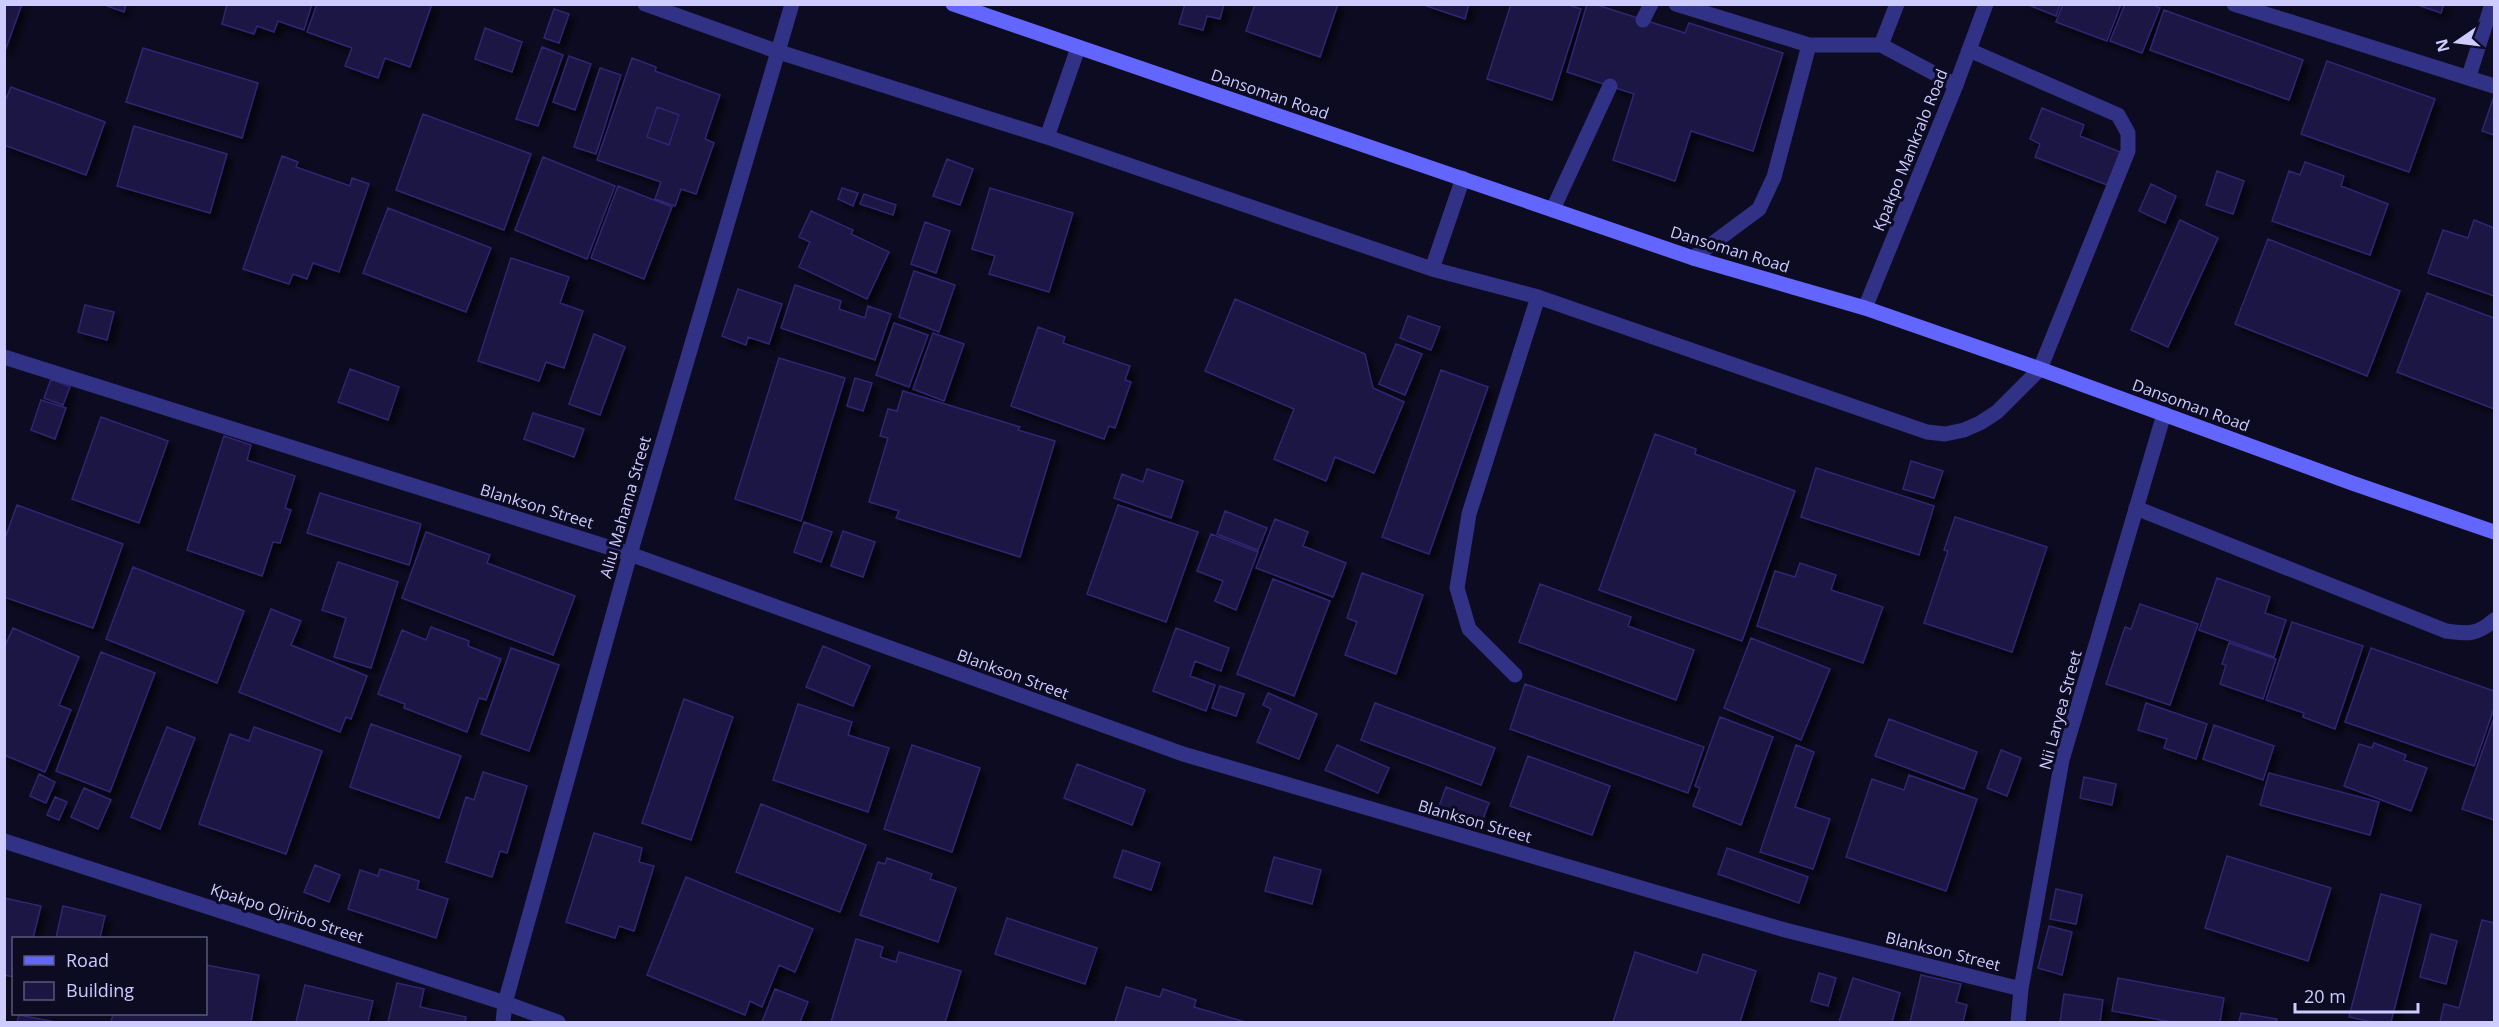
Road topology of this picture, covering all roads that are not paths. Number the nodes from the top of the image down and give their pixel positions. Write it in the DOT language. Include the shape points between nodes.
graph roads {
  1 [pos="645,4"];
  2 [pos="792,4"];
  3 [pos="953,4"];
  4 [pos="1651,4"];
  5 [pos="1676,4"];
  6 [pos="1897,4"];
  7 [pos="1986,4"];
  8 [pos="2234,4"];
  9 [pos="2492,4"];
  10 [pos="1643,20"];
  11 [pos="1809,45"];
  12 [pos="1881,45"];
  13 [pos="1078,48"];
  14 [pos="1969,50"];
  15 [pos="779,52"];
  16 [pos="2469,76"];
  17 [pos="1610,86"];
  18 [pos="1956,86"];
  19 [pos="2494,86"];
  20 [pos="1047,137"];
  21 [pos="1463,178"];
  22 [pos="1553,209"];
  23 [pos="1693,258"];
  24 [pos="1432,269"];
  25 [pos="1538,297"];
  26 [pos="1865,308"];
  27 [pos="4,357"];
  28 [pos="2040,369"];
  29 [pos="2164,414"];
  30 [pos="2136,508"];
  31 [pos="2494,532"];
  32 [pos="630,554"];
  33 [pos="2494,620"];
  34 [pos="1515,675"];
  35 [pos="4,841"];
  36 [pos="2021,989"];
  37 [pos="505,1003"];
  38 [pos="503,1023"];
  39 [pos="558,1023"];
  40 [pos="2018,1023"];
  1 -- 15 [label="street"];
  2 -- 15 [label="street, Aliu Mahama Street"];
  3 -- 13 [label="main road, Dansoman Road"];
  4 -- 10 [label="street"];
  5 -- 11 [label="street"];
  6 -- 12 [label="street"];
  7 -- 14 [label="street, Kpakpo Mankralo Road"];
  8 -- 16 [label="street"];
  9 -- 16 [label="street"];
  11 -- 12 [label="street"];
  11 -- 23 [label="street" via="1774,177 1759,209"];
  12 -- 18 [label="street"];
  13 -- 20 [label="street"];
  13 -- 21 [label="main road, Dansoman Road"];
  14 -- 18 [label="street, Kpakpo Mankralo Road"];
  14 -- 28 [label="street" via="2118,115 2128,133 2128,151"];
  15 -- 20 [label="street"];
  15 -- 32 [label="street, Aliu Mahama Street"];
  16 -- 19 [label="street"];
  17 -- 22 [label="street"];
  18 -- 26 [label="street, Kpakpo Mankralo Road"];
  20 -- 24 [label="street"];
  21 -- 22 [label="main road, Dansoman Road"];
  21 -- 24 [label="street"];
  22 -- 23 [label="main road, Dansoman Road"];
  23 -- 26 [label="main road, Dansoman Road"];
  24 -- 25 [label="street"];
  25 -- 28 [label="street" via="1927,432 1945,434 1980,423 1997,412"];
  25 -- 34 [label="street" via="1469,514 1457,588 1468,629"];
  26 -- 28 [label="main road, Dansoman Road"];
  27 -- 32 [label="street, Blankson Street"];
  28 -- 29 [label="main road, Dansoman Road"];
  29 -- 30 [label="street, Nii Laryea Street"];
  29 -- 31 [label="main road, Dansoman Road"];
  30 -- 33 [label="street" via="2446,631 2469,634 2483,630"];
  30 -- 36 [label="street, Nii Laryea Street" via="2062,760"];
  32 -- 36 [label="street, Blankson Street" via="1183,754 1785,930"];
  32 -- 37 [label="street, Aliu Mahama Street"];
  35 -- 37 [label="street, Kpakpo Ojiribo Street"];
  36 -- 40 [label="street, Nii Laryea Street"];
  37 -- 38 [label="street, Aliu Mahama Street"];
  37 -- 39 [label="street, Kpakpo Ojiribo Street"];
}
